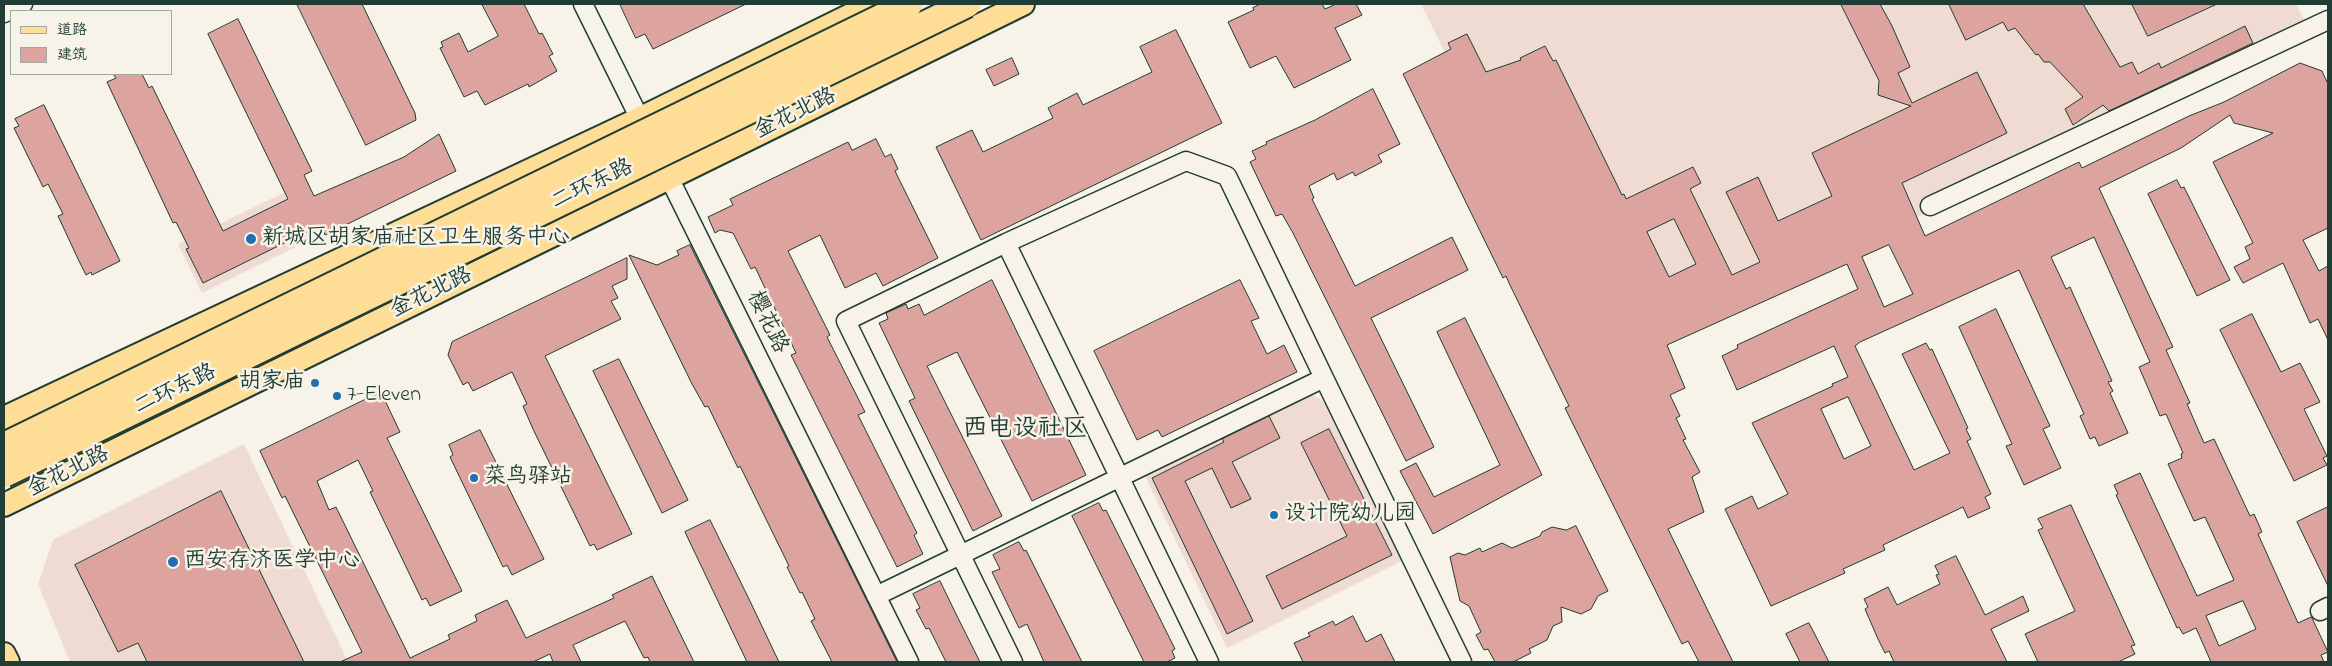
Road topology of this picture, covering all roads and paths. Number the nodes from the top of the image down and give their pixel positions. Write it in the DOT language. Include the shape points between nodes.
graph roads {
  1 [pos="23,4"];
  2 [pos="583,4"];
  3 [pos="873,4"];
  4 [pos="909,4"];
  5 [pos="967,4"];
  6 [pos="1023,4"];
  7 [pos="10,10"];
  8 [pos="2328,20"];
  9 [pos="639,119"];
  10 [pos="668,178"];
  11 [pos="1930,206"];
  12 [pos="1006,243"];
  13 [pos="1324,378"];
  14 [pos="4,418"];
  15 [pos="4,446"];
  16 [pos="4,474"];
  17 [pos="1120,477"];
  18 [pos="4,505"];
  19 [pos="960,555"];
  20 [pos="876,596"];
  21 [pos="4,654"];
  22 [pos="8,662"];
  23 [pos="910,662"];
  24 [pos="1012,662"];
  25 [pos="1207,662"];
  26 [pos="1462,662"];
  1 -- 7 [label="street"];
  2 -- 9 [label="street, 樱花路"];
  3 -- 9 [label="main road"];
  4 -- 15 [label="highway, 二环东路, bridge"];
  5 -- 16 [label="highway, 二环东路, bridge"];
  6 -- 10 [label="main road, 金花北路"];
  8 -- 11 [label="street"];
  9 -- 10 [label="street, 樱花路"];
  9 -- 14 [label="main road"];
  10 -- 18 [label="main road, 金花北路"];
  10 -- 20 [label="street, 樱花路"];
  12 -- 13 [label="street" via="1186,161 1227,176"];
  12 -- 17 [label="street"];
  12 -- 19 [label="street" via="846,321"];
  13 -- 17 [label="street"];
  13 -- 26 [label="street"];
  17 -- 19 [label="street"];
  17 -- 25 [label="street"];
  19 -- 20 [label="street"];
  19 -- 24 [label="street"];
  20 -- 23 [label="street, 樱花路"];
  21 -- 22 [label="main road"];
}
